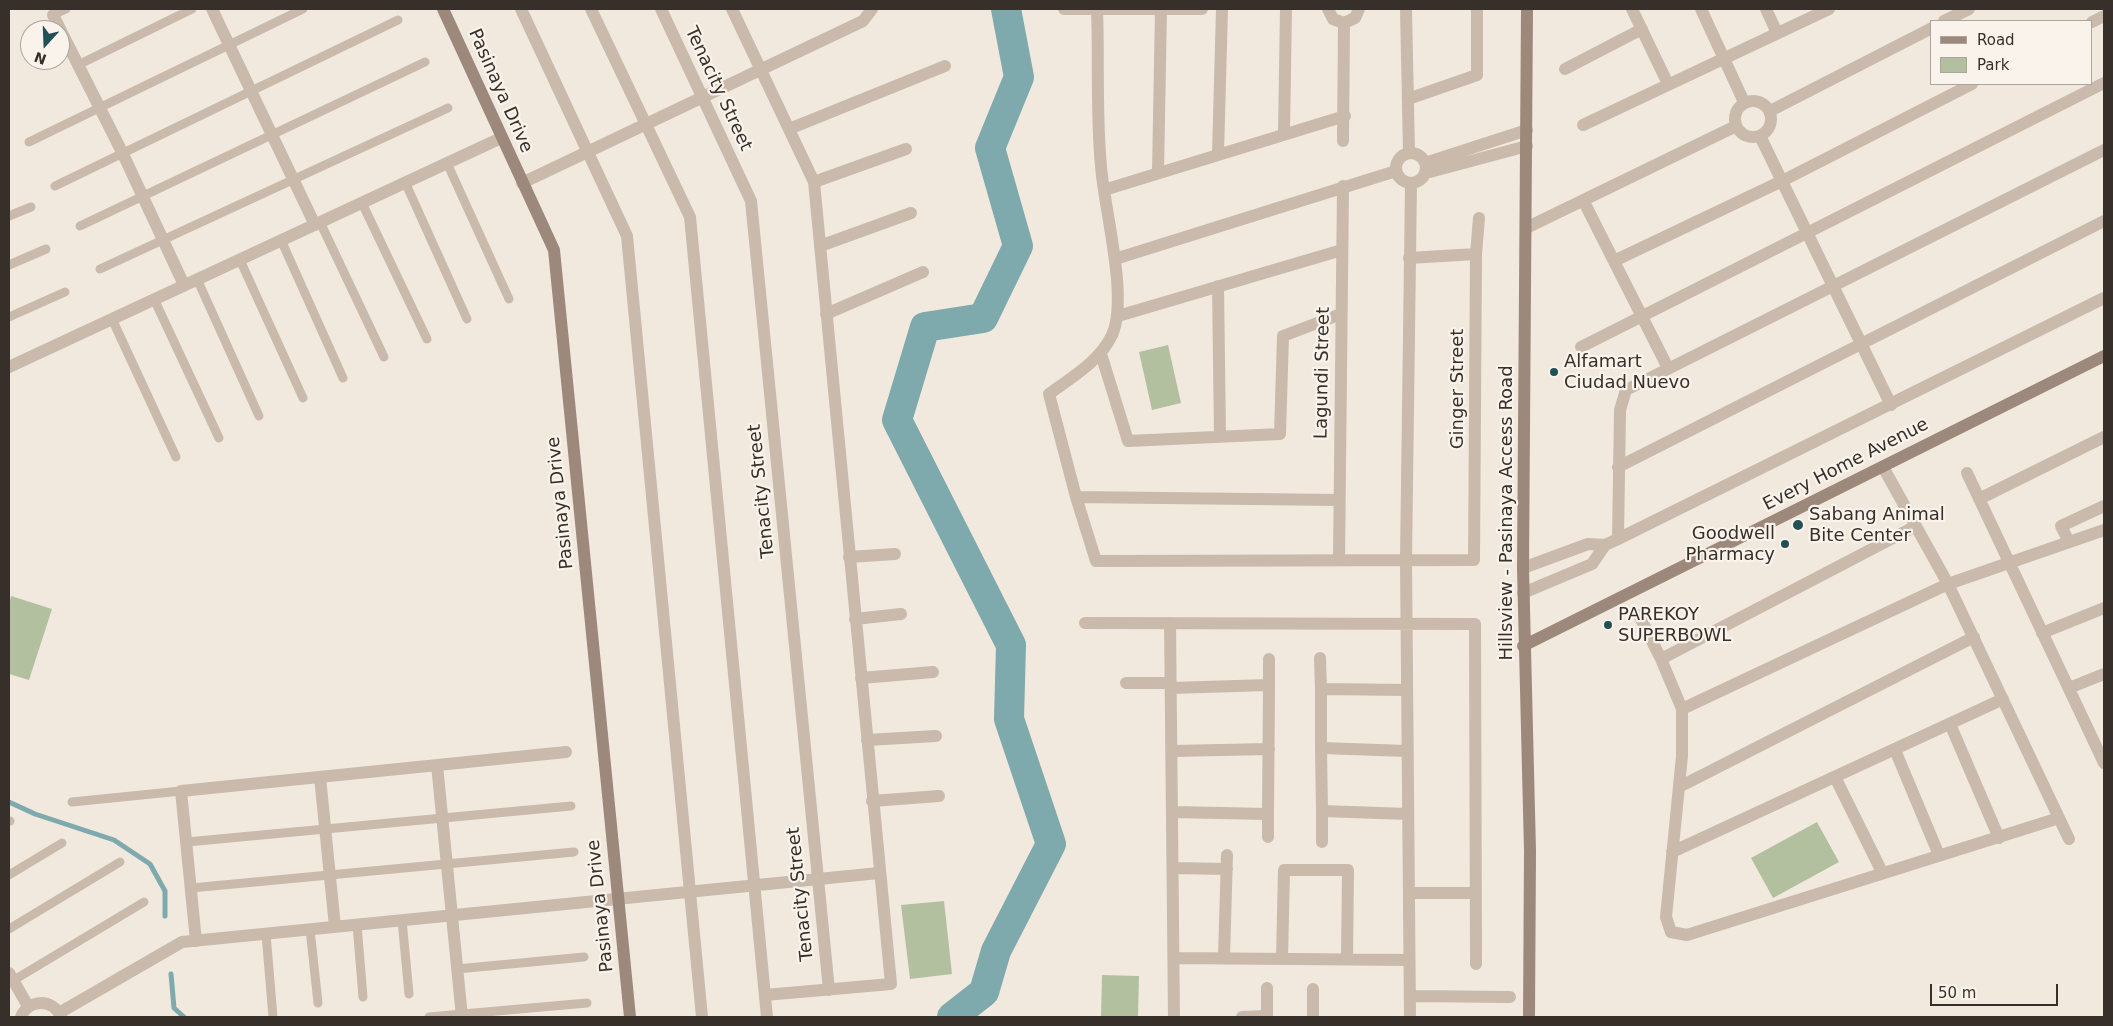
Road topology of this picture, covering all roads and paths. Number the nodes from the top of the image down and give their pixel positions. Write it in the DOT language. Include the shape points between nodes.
graph roads {
  1 [pos="66,9"];
  2 [pos="192,9"];
  3 [pos="212,9"];
  4 [pos="303,9"];
  5 [pos="443,9"];
  6 [pos="521,9"];
  7 [pos="591,9"];
  8 [pos="661,9"];
  9 [pos="872,9"];
  10 [pos="1064,9"];
  11 [pos="1119,9"];
  12 [pos="1161,9"];
  13 [pos="1177,9"];
  14 [pos="1202,9"];
  15 [pos="1222,9"];
  16 [pos="1286,9"];
  17 [pos="1328,9"];
  18 [pos="1359,9"];
  19 [pos="1406,9"];
  20 [pos="1478,9"];
  21 [pos="1526,9"];
  22 [pos="1632,9"];
  23 [pos="1701,9"];
  24 [pos="1766,9"];
  25 [pos="1829,9"];
  26 [pos="1969,9"];
  27 [pos="737,10"];
  28 [pos="1098,10"];
  29 [pos="53,14"];
  30 [pos="398,20"];
  31 [pos="1946,20"];
  32 [pos="1344,22"];
  33 [pos="1642,29"];
  34 [pos="1930,29"];
  35 [pos="1777,33"];
  36 [pos="230,44"];
  37 [pos="1724,58"];
  38 [pos="424,62"];
  39 [pos="78,65"];
  40 [pos="945,66"];
  41 [pos="760,68"];
  42 [pos="1565,69"];
  43 [pos="2104,83"];
  44 [pos="1668,84"];
  45 [pos="1970,85"];
  46 [pos="252,91"];
  47 [pos="703,96"];
  48 [pos="1408,99"];
  49 [pos="1744,102"];
  50 [pos="100,108"];
  51 [pos="448,108"];
  52 [pos="1770,111"];
  53 [pos="1344,116"];
  54 [pos="644,124"];
  55 [pos="1583,125"];
  56 [pos="1736,126"];
  57 [pos="789,130"];
  58 [pos="1527,130"];
  59 [pos="272,134"];
  60 [pos="1284,134"];
  61 [pos="1760,136"];
  62 [pos="501,138"];
  63 [pos="1343,141"];
  64 [pos="29,142"];
  65 [pos="1527,146"];
  66 [pos="906,149"];
  67 [pos="2104,150"];
  68 [pos="588,151"];
  69 [pos="1409,153"];
  70 [pos="123,154"];
  71 [pos="1218,154"];
  72 [pos="447,163"];
  73 [pos="1425,168"];
  74 [pos="1396,171"];
  75 [pos="1158,173"];
  76 [pos="294,180"];
  77 [pos="1782,181"];
  78 [pos="405,182"];
  79 [pos="814,182"];
  80 [pos="522,183"];
  81 [pos="1411,183"];
  82 [pos="55,186"];
  83 [pos="1343,186"];
  84 [pos="1104,190"];
  85 [pos="142,196"];
  86 [pos="1583,200"];
  87 [pos="362,203"];
  88 [pos="31,207"];
  89 [pos="911,213"];
  90 [pos="9,216"];
  91 [pos="1479,218"];
  92 [pos="2104,221"];
  93 [pos="318,223"];
  94 [pos="80,226"];
  95 [pos="1526,228"];
  96 [pos="1807,233"];
  97 [pos="281,240"];
  98 [pos="163,241"];
  99 [pos="820,246"];
  100 [pos="46,249"];
  101 [pos="1342,250"];
  102 [pos="1476,254"];
  103 [pos="1410,258"];
  104 [pos="1115,259"];
  105 [pos="240,260"];
  106 [pos="1614,261"];
  107 [pos="9,265"];
  108 [pos="100,269"];
  109 [pos="923,272"];
  110 [pos="198,279"];
  111 [pos="184,286"];
  112 [pos="1218,286"];
  113 [pos="1833,286"];
  114 [pos="65,292"];
  115 [pos="2104,298"];
  116 [pos="154,299"];
  117 [pos="509,299"];
  118 [pos="826,314"];
  119 [pos="1341,314"];
  120 [pos="1118,316"];
  121 [pos="1642,316"];
  122 [pos="9,317"];
  123 [pos="112,319"];
  124 [pos="468,319"];
  125 [pos="427,339"];
  126 [pos="1861,344"];
  127 [pos="1582,347"];
  128 [pos="1101,354"];
  129 [pos="2104,356"];
  130 [pos="384,357"];
  131 [pos="9,367"];
  132 [pos="1668,368"];
  133 [pos="342,378"];
  134 [pos="303,398"];
  135 [pos="1891,405"];
  136 [pos="259,416"];
  137 [pos="1220,436"];
  138 [pos="2104,437"];
  139 [pos="219,438"];
  140 [pos="176,457"];
  141 [pos="1618,467"];
  142 [pos="1883,467"];
  143 [pos="1967,473"];
  144 [pos="1076,497"];
  145 [pos="1979,499"];
  146 [pos="1340,500"];
  147 [pos="2104,506"];
  148 [pos="1916,526"];
  149 [pos="2104,530"];
  150 [pos="1618,539"];
  151 [pos="2069,542"];
  152 [pos="1605,545"];
  153 [pos="895,554"];
  154 [pos="849,557"];
  155 [pos="1339,560"];
  156 [pos="1406,560"];
  157 [pos="2009,563"];
  158 [pos="1523,568"];
  159 [pos="1948,584"];
  160 [pos="1523,593"];
  161 [pos="2104,608"];
  162 [pos="902,614"];
  163 [pos="1639,615"];
  164 [pos="855,619"];
  165 [pos="1085,623"];
  166 [pos="1170,623"];
  167 [pos="1407,624"];
  168 [pos="2042,633"];
  169 [pos="1974,637"];
  170 [pos="1524,646"];
  171 [pos="1320,658"];
  172 [pos="1269,659"];
  173 [pos="1661,659"];
  174 [pos="933,672"];
  175 [pos="2104,674"];
  176 [pos="861,678"];
  177 [pos="1126,683"];
  178 [pos="1269,685"];
  179 [pos="1170,686"];
  180 [pos="2069,688"];
  181 [pos="1321,689"];
  182 [pos="1407,690"];
  183 [pos="2003,699"];
  184 [pos="1682,709"];
  185 [pos="1950,724"];
  186 [pos="936,736"];
  187 [pos="867,740"];
  188 [pos="2100,743"];
  189 [pos="1321,748"];
  190 [pos="1172,750"];
  191 [pos="1269,750"];
  192 [pos="1895,750"];
  193 [pos="1406,751"];
  194 [pos="566,752"];
  195 [pos="2104,763"];
  196 [pos="437,765"];
  197 [pos="320,777"];
  198 [pos="1835,777"];
  199 [pos="1678,787"];
  200 [pos="181,791"];
  201 [pos="939,796"];
  202 [pos="72,802"];
  203 [pos="872,802"];
  204 [pos="571,806"];
  205 [pos="1322,811"];
  206 [pos="1172,812"];
  207 [pos="1268,814"];
  208 [pos="1408,814"];
  209 [pos="442,818"];
  210 [pos="2059,818"];
  211 [pos="326,829"];
  212 [pos="1268,837"];
  213 [pos="1999,838"];
  214 [pos="2069,839"];
  215 [pos="187,842"];
  216 [pos="1322,842"];
  217 [pos="62,844"];
  218 [pos="574,852"];
  219 [pos="1672,852"];
  220 [pos="1228,855"];
  221 [pos="1939,855"];
  222 [pos="120,862"];
  223 [pos="447,864"];
  224 [pos="1173,868"];
  225 [pos="1227,869"];
  226 [pos="1882,872"];
  227 [pos="879,873"];
  228 [pos="330,874"];
  229 [pos="9,875"];
  230 [pos="817,879"];
  231 [pos="754,886"];
  232 [pos="191,888"];
  233 [pos="690,892"];
  234 [pos="1475,893"];
  235 [pos="1409,894"];
  236 [pos="618,899"];
  237 [pos="144,902"];
  238 [pos="452,916"];
  239 [pos="402,920"];
  240 [pos="357,925"];
  241 [pos="336,927"];
  242 [pos="9,929"];
  243 [pos="310,929"];
  244 [pos="266,934"];
  245 [pos="196,941"];
  246 [pos="584,957"];
  247 [pos="1174,958"];
  248 [pos="1224,958"];
  249 [pos="1282,959"];
  250 [pos="1347,959"];
  251 [pos="1409,960"];
  252 [pos="1476,964"];
  253 [pos="457,969"];
  254 [pos="10,979"];
  255 [pos="1267,988"];
  256 [pos="829,990"];
  257 [pos="1313,990"];
  258 [pos="409,994"];
  259 [pos="765,995"];
  260 [pos="1410,996"];
  261 [pos="363,997"];
  262 [pos="1510,997"];
  263 [pos="318,1003"];
  264 [pos="587,1003"];
  265 [pos="28,1006"];
  266 [pos="60,1015"];
  267 [pos="462,1016"];
  268 [pos="21,1017"];
  269 [pos="273,1017"];
  270 [pos="429,1017"];
  271 [pos="630,1017"];
  272 [pos="702,1017"];
  273 [pos="767,1017"];
  274 [pos="1174,1017"];
  275 [pos="1242,1017"];
  276 [pos="1267,1017"];
  277 [pos="1314,1017"];
  278 [pos="1410,1017"];
  279 [pos="1529,1017"];
  1 -- 29 [label="lane"];
  2 -- 39 [label="lane"];
  3 -- 36 [label="street"];
  4 -- 36 [label="lane"];
  5 -- 62 [label="street, Pasinaya Drive"];
  6 -- 68 [label="street"];
  7 -- 54 [label="street"];
  8 -- 47 [label="street, Tenacity Street"];
  9 -- 41 [label="street" via="862,21"];
  10 -- 28 [label="street"];
  11 -- 12 [label="street"];
  11 -- 28 [label="street"];
  12 -- 13 [label="street"];
  12 -- 75 [label="street"];
  13 -- 14 [label="street"];
  15 -- 71 [label="street"];
  16 -- 60 [label="street"];
  17 -- 32 [label="street" via="1333,18"];
  18 -- 32 [label="street" via="1355,18"];
  19 -- 48 [label="street"];
  20 -- 48 [label="street" via="1477,75"];
  21 -- 58 [label="street, Hillsview - Pasinaya Access Road"];
  22 -- 33 [label="street"];
  23 -- 37 [label="street"];
  24 -- 35 [label="street"];
  25 -- 35 [label="street"];
  26 -- 31 [label="street"];
  27 -- 41 [label="street"];
  28 -- 84 [label="street"];
  29 -- 39 [label="street"];
  30 -- 46 [label="lane"];
  32 -- 53 [label="street"];
  33 -- 42 [label="street"];
  33 -- 44 [label="street"];
  34 -- 52 [label="street"];
  35 -- 37 [label="street"];
  36 -- 46 [label="street"];
  36 -- 50 [label="lane"];
  37 -- 44 [label="street"];
  37 -- 49 [label="street"];
  38 -- 59 [label="lane"];
  39 -- 50 [label="street"];
  40 -- 57 [label="street"];
  41 -- 47 [label="street"];
  41 -- 57 [label="street"];
  43 -- 96 [label="street"];
  44 -- 55 [label="street"];
  45 -- 77 [label="street"];
  46 -- 59 [label="street"];
  46 -- 70 [label="lane"];
  47 -- 54 [label="street"];
  47 -- 230 [label="street, Tenacity Street" via="751,201"];
  48 -- 69 [label="street"];
  49 -- 52 [label="street" via="1759,101"];
  49 -- 56 [label="street" via="1735,115"];
  50 -- 64 [label="lane"];
  50 -- 70 [label="street"];
  51 -- 76 [label="lane"];
  52 -- 61 [label="street" via="1770,125"];
  53 -- 60 [label="street"];
  53 -- 63 [label="street"];
  54 -- 68 [label="street"];
  54 -- 231 [label="street" via="690,216"];
  56 -- 61 [label="street" via="1749,137"];
  56 -- 86 [label="street"];
  57 -- 79 [label="street"];
  58 -- 65 [label="street, Hillsview - Pasinaya Access Road"];
  58 -- 73 [label="street"];
  59 -- 76 [label="street"];
  59 -- 85 [label="lane"];
  60 -- 71 [label="street"];
  61 -- 77 [label="street"];
  62 -- 72 [label="street"];
  62 -- 80 [label="street, Pasinaya Drive"];
  65 -- 73 [label="street"];
  65 -- 95 [label="street, Hillsview - Pasinaya Access Road"];
  66 -- 79 [label="street"];
  67 -- 113 [label="street"];
  68 -- 80 [label="street"];
  68 -- 233 [label="street" via="627,236"];
  69 -- 73 [label="street" via="1419,155"];
  69 -- 74 [label="street" via="1400,157"];
  70 -- 82 [label="lane"];
  70 -- 85 [label="street"];
  71 -- 75 [label="street"];
  72 -- 78 [label="street"];
  72 -- 117 [label="lane"];
  73 -- 81 [label="street" via="1420,180"];
  74 -- 81 [label="street" via="1401,180"];
  74 -- 83 [label="street"];
  75 -- 84 [label="street"];
  76 -- 93 [label="street"];
  76 -- 98 [label="lane"];
  77 -- 96 [label="street"];
  77 -- 106 [label="street"];
  78 -- 87 [label="street"];
  78 -- 124 [label="lane"];
  79 -- 99 [label="street"];
  80 -- 236 [label="street, Pasinaya Drive" via="554,250"];
  81 -- 103 [label="street"];
  83 -- 101 [label="street, Lagundi Street"];
  83 -- 104 [label="street"];
  84 -- 104 [label="street"];
  85 -- 94 [label="lane"];
  85 -- 98 [label="street"];
  86 -- 95 [label="street"];
  86 -- 106 [label="street"];
  87 -- 93 [label="street"];
  87 -- 125 [label="lane"];
  88 -- 90 [label="lane"];
  89 -- 99 [label="street"];
  91 -- 102 [label="street, Ginger Street"];
  92 -- 126 [label="street"];
  93 -- 97 [label="street"];
  93 -- 130 [label="lane"];
  95 -- 158 [label="street, Hillsview - Pasinaya Access Road"];
  96 -- 113 [label="street"];
  96 -- 121 [label="street"];
  97 -- 105 [label="street"];
  97 -- 133 [label="lane"];
  98 -- 108 [label="lane"];
  98 -- 111 [label="street"];
  99 -- 118 [label="street"];
  100 -- 107 [label="lane"];
  101 -- 112 [label="street"];
  101 -- 119 [label="street, Lagundi Street"];
  102 -- 103 [label="street"];
  102 -- 156 [label="street, Ginger Street" via="1474,560"];
  103 -- 156 [label="street"];
  104 -- 120 [label="street"];
  105 -- 110 [label="street"];
  105 -- 134 [label="lane"];
  106 -- 121 [label="street"];
  109 -- 118 [label="street"];
  110 -- 111 [label="street"];
  110 -- 136 [label="lane"];
  111 -- 116 [label="street"];
  112 -- 120 [label="street"];
  112 -- 137 [label="street"];
  113 -- 126 [label="street"];
  113 -- 132 [label="street"];
  114 -- 122 [label="lane"];
  115 -- 135 [label="street"];
  116 -- 123 [label="street"];
  116 -- 139 [label="lane"];
  118 -- 154 [label="street"];
  119 -- 137 [label="street" via="1283,336 1280,434"];
  119 -- 146 [label="street, Lagundi Street"];
  120 -- 128 [label="street"];
  121 -- 127 [label="street"];
  121 -- 132 [label="street"];
  123 -- 131 [label="street"];
  123 -- 140 [label="lane"];
  126 -- 135 [label="street"];
  126 -- 141 [label="street"];
  128 -- 137 [label="street" via="1128,441"];
  128 -- 144 [label="street" via="1049,394"];
  129 -- 142 [label="street, Every Home Avenue"];
  132 -- 141 [label="street" via="1623,395"];
  135 -- 150 [label="street"];
  138 -- 145 [label="street"];
  141 -- 150 [label="street"];
  142 -- 148 [label="street"];
  142 -- 170 [label="street, Every Home Avenue"];
  143 -- 145 [label="street"];
  144 -- 146 [label="street"];
  144 -- 155 [label="street" via="1096,561"];
  145 -- 157 [label="street"];
  146 -- 155 [label="street, Lagundi Street"];
  147 -- 151 [label="street" via="2061,526"];
  148 -- 159 [label="street"];
  148 -- 173 [label="street"];
  149 -- 151 [label="street"];
  150 -- 152 [label="street"];
  151 -- 157 [label="street"];
  152 -- 158 [label="street" via="1588,544"];
  152 -- 160 [label="street" via="1592,564"];
  153 -- 154 [label="street"];
  154 -- 164 [label="street"];
  155 -- 156 [label="street"];
  156 -- 167 [label="street"];
  157 -- 159 [label="street"];
  157 -- 168 [label="street"];
  158 -- 160 [label="street, Hillsview - Pasinaya Access Road"];
  159 -- 169 [label="street"];
  159 -- 184 [label="street"];
  160 -- 170 [label="street, Hillsview - Pasinaya Access Road"];
  161 -- 168 [label="street"];
  162 -- 164 [label="street"];
  163 -- 173 [label="street"];
  164 -- 176 [label="street"];
  165 -- 166 [label="street"];
  166 -- 167 [label="street"];
  166 -- 179 [label="street"];
  167 -- 182 [label="street"];
  167 -- 234 [label="street" via="1474,624"];
  168 -- 180 [label="street"];
  169 -- 183 [label="street"];
  169 -- 199 [label="street"];
  170 -- 279 [label="street, Hillsview - Pasinaya Access Road" via="1530,852"];
  171 -- 181 [label="street"];
  172 -- 178 [label="street"];
  173 -- 184 [label="street"];
  174 -- 176 [label="street"];
  175 -- 180 [label="street"];
  176 -- 187 [label="street"];
  177 -- 179 [label="street"];
  178 -- 179 [label="street"];
  178 -- 191 [label="street"];
  179 -- 190 [label="street"];
  180 -- 188 [label="street"];
  181 -- 182 [label="street"];
  181 -- 189 [label="street"];
  182 -- 193 [label="street"];
  183 -- 185 [label="street"];
  183 -- 210 [label="street"];
  184 -- 199 [label="street"];
  185 -- 192 [label="street"];
  185 -- 213 [label="street"];
  186 -- 187 [label="street"];
  187 -- 203 [label="street"];
  188 -- 195 [label="street"];
  189 -- 193 [label="street"];
  189 -- 205 [label="street"];
  190 -- 191 [label="street"];
  190 -- 206 [label="street"];
  191 -- 207 [label="street"];
  192 -- 198 [label="street"];
  192 -- 221 [label="street"];
  193 -- 208 [label="street"];
  194 -- 196 [label="street"];
  196 -- 197 [label="street"];
  196 -- 209 [label="street"];
  197 -- 200 [label="street"];
  197 -- 211 [label="street"];
  198 -- 219 [label="street"];
  198 -- 226 [label="street"];
  199 -- 219 [label="street"];
  200 -- 202 [label="lane"];
  200 -- 215 [label="street"];
  201 -- 203 [label="street"];
  203 -- 227 [label="street"];
  204 -- 209 [label="lane"];
  205 -- 208 [label="street"];
  205 -- 216 [label="street"];
  206 -- 207 [label="street"];
  206 -- 224 [label="street"];
  207 -- 212 [label="street"];
  208 -- 235 [label="street"];
  209 -- 211 [label="lane"];
  209 -- 223 [label="street"];
  210 -- 213 [label="street"];
  210 -- 214 [label="street"];
  211 -- 215 [label="lane"];
  211 -- 228 [label="street"];
  213 -- 221 [label="street"];
  215 -- 232 [label="street"];
  217 -- 229 [label="lane"];
  218 -- 223 [label="lane"];
  219 -- 226 [label="street" via="1666,917 1671,932 1678,935"];
  220 -- 225 [label="street"];
  221 -- 226 [label="street"];
  222 -- 242 [label="lane"];
  223 -- 228 [label="lane"];
  223 -- 238 [label="street"];
  224 -- 225 [label="street"];
  224 -- 247 [label="street"];
  225 -- 248 [label="street"];
  227 -- 230 [label="street"];
  227 -- 256 [label="street" via="891,984"];
  228 -- 232 [label="lane"];
  228 -- 241 [label="street"];
  230 -- 231 [label="street"];
  230 -- 256 [label="street, Tenacity Street"];
  231 -- 233 [label="street"];
  231 -- 259 [label="street"];
  232 -- 245 [label="street"];
  233 -- 236 [label="street"];
  233 -- 272 [label="street"];
  234 -- 235 [label="street"];
  234 -- 252 [label="street"];
  235 -- 251 [label="street"];
  236 -- 238 [label="street"];
  236 -- 271 [label="street, Pasinaya Drive"];
  237 -- 254 [label="lane"];
  238 -- 239 [label="street"];
  238 -- 253 [label="street"];
  239 -- 240 [label="street"];
  239 -- 258 [label="lane"];
  240 -- 241 [label="street"];
  240 -- 261 [label="lane"];
  241 -- 243 [label="street"];
  243 -- 244 [label="street"];
  243 -- 263 [label="lane"];
  244 -- 245 [label="street"];
  244 -- 269 [label="lane"];
  245 -- 266 [label="street" via="182,942 148,960"];
  246 -- 253 [label="lane"];
  247 -- 248 [label="street"];
  247 -- 274 [label="street"];
  248 -- 249 [label="street"];
  249 -- 250 [label="street"];
  249 -- 250 [label="street" via="1284,870 1348,870"];
  250 -- 251 [label="street"];
  251 -- 260 [label="street"];
  253 -- 267 [label="street"];
  254 -- 265 [label="street"];
  255 -- 276 [label="street"];
  256 -- 259 [label="street"];
  257 -- 277 [label="street"];
  259 -- 273 [label="street"];
  260 -- 262 [label="street"];
  260 -- 278 [label="street"];
  264 -- 267 [label="lane"];
  265 -- 266 [label="street" via="42,1002"];
  265 -- 268 [label="street"];
  267 -- 270 [label="lane"];
  275 -- 276 [label="street"];
}
